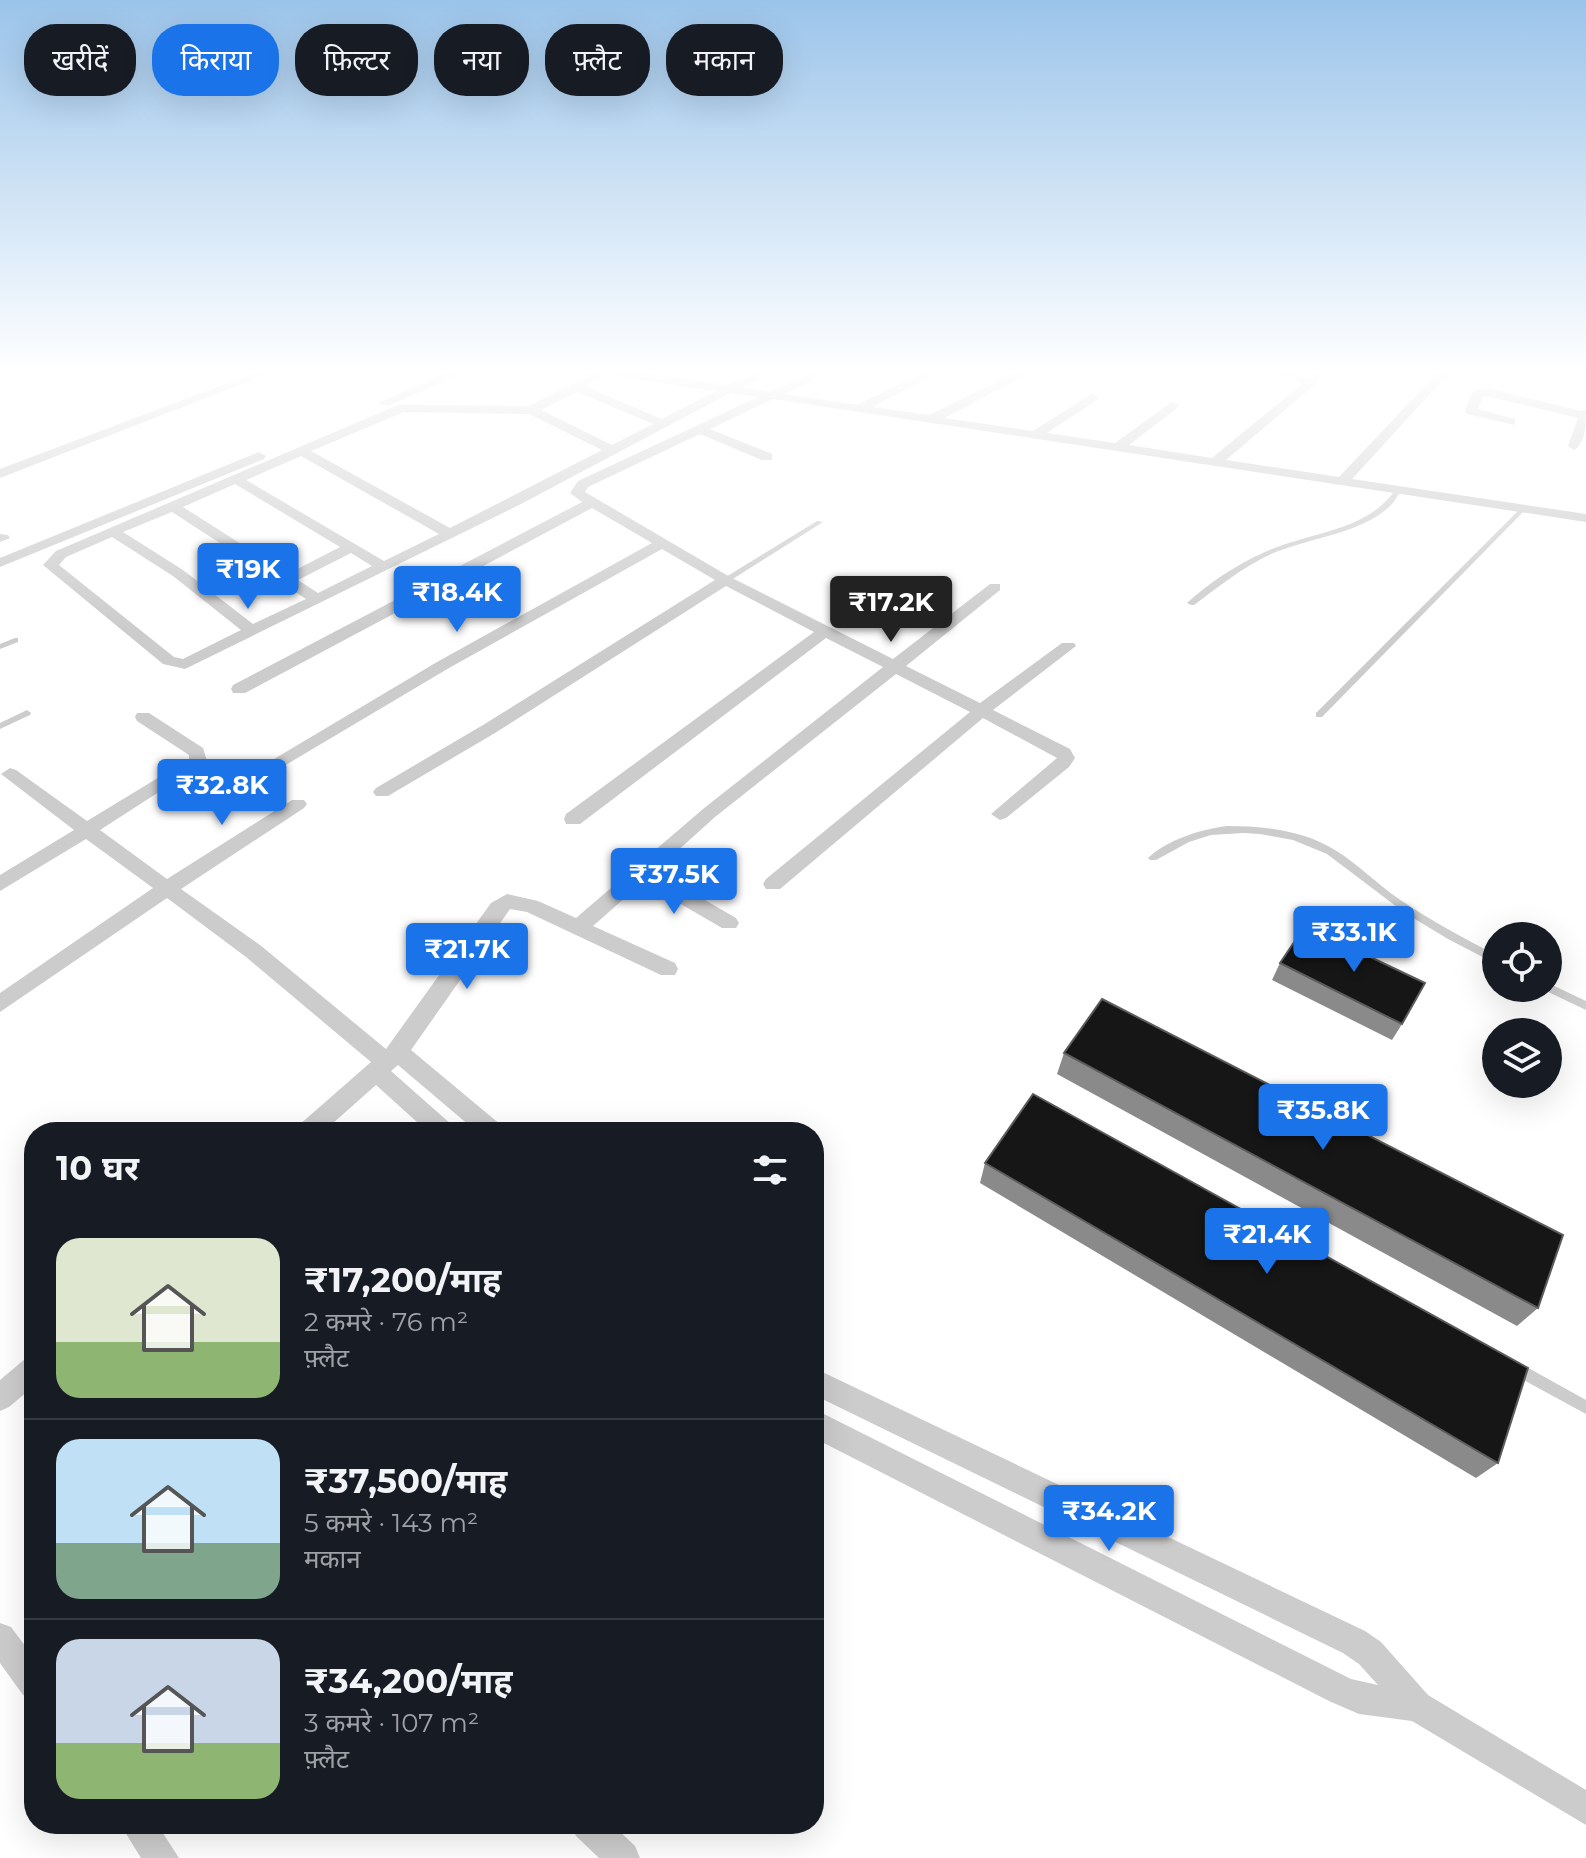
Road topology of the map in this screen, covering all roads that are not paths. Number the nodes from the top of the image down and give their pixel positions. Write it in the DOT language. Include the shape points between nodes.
graph roads {
  1 [pos="45,457"];
  2 [pos="252,457"];
  3 [pos="288,457"];
  4 [pos="311,457"];
  5 [pos="599,457"];
  6 [pos="640,457"];
  7 [pos="1170,457"];
  8 [pos="1221,457"];
  9 [pos="1366,457"];
  10 [pos="1214,463"];
  11 [pos="0,474"];
  12 [pos="237,480"];
  13 [pos="1343,481"];
  14 [pos="1398,490"];
  15 [pos="590,503"];
  16 [pos="174,507"];
  17 [pos="1523,509"];
  18 [pos="1586,518"];
  19 [pos="819,522"];
  20 [pos="113,532"];
  21 [pos="450,534"];
  22 [pos="660,544"];
  23 [pos="352,547"];
  24 [pos="0,563"];
  25 [pos="384,567"];
  26 [pos="287,580"];
  27 [pos="725,580"];
  28 [pos="995,587"];
  29 [pos="317,599"];
  30 [pos="1191,603"];
  31 [pos="252,631"];
  32 [pos="825,631"];
  33 [pos="15,640"];
  34 [pos="1068,646"];
  35 [pos="0,647"];
  36 [pos="895,669"];
  37 [pos="239,689"];
  38 [pos="982,710"];
  39 [pos="27,713"];
  40 [pos="1319,715"];
  41 [pos="143,717"];
  42 [pos="0,726"];
  43 [pos="278,762"];
  44 [pos="10,774"];
  45 [pos="382,792"];
  46 [pos="298,804"];
  47 [pos="1000,814"];
  48 [pos="573,819"];
  49 [pos="87,828"];
  50 [pos="1153,858"];
  51 [pos="640,871"];
  52 [pos="0,884"];
  53 [pos="773,884"];
  54 [pos="169,887"];
  55 [pos="729,923"];
  56 [pos="579,927"];
  57 [pos="1482,952"];
  58 [pos="668,969"];
  59 [pos="1562,994"];
  60 [pos="0,1004"];
  61 [pos="1586,1006"];
  62 [pos="387,1062"];
  63 [pos="318,1122"];
  64 [pos="436,1122"];
  65 [pos="478,1122"];
  66 [pos="1501,1360"];
  67 [pos="24,1377"];
  68 [pos="824,1386"];
  69 [pos="0,1398"];
  70 [pos="1586,1407"];
  71 [pos="824,1428"];
  72 [pos="0,1638"];
  73 [pos="24,1670"];
  74 [pos="1417,1706"];
  75 [pos="1586,1809"];
  76 [pos="144,1834"];
  77 [pos="598,1834"];
  78 [pos="162,1858"];
  79 [pos="623,1858"];
  1 -- 11 [label="street"];
  2 -- 24 [label="street"];
  3 -- 12 [label="street"];
  4 -- 21 [label="street"];
  5 -- 21 [label="street"];
  6 -- 15 [label="street" via="583,484 577,493"];
  7 -- 10 [label="street"];
  8 -- 10 [label="street"];
  9 -- 13 [label="street"];
  10 -- 13 [label="street"];
  12 -- 16 [label="street"];
  12 -- 23 [label="street"];
  13 -- 14 [label="street"];
  14 -- 17 [label="street"];
  14 -- 30 [label="lane" via="1377,513 1270,552"];
  15 -- 22 [label="street"];
  15 -- 37 [label="street"];
  16 -- 20 [label="street"];
  16 -- 26 [label="street"];
  17 -- 18 [label="street"];
  17 -- 40 [label="lane"];
  19 -- 27 [label="lane"];
  20 -- 31 [label="street" via="178,573"];
  20 -- 31 [label="street" via="61,554 50,565 169,661 185,664"];
  21 -- 25 [label="street"];
  22 -- 27 [label="street"];
  22 -- 43 [label="street"];
  23 -- 25 [label="street"];
  23 -- 26 [label="street"];
  25 -- 29 [label="street"];
  26 -- 29 [label="street"];
  27 -- 32 [label="street"];
  27 -- 45 [label="street"];
  28 -- 36 [label="street"];
  29 -- 31 [label="street"];
  32 -- 36 [label="street"];
  32 -- 48 [label="street"];
  33 -- 35 [label="lane"];
  34 -- 38 [label="street"];
  36 -- 38 [label="street"];
  36 -- 51 [label="street"];
  38 -- 47 [label="street" via="1066,758"];
  38 -- 53 [label="street"];
  39 -- 42 [label="lane"];
  41 -- 49 [label="street" via="197,752 198,761"];
  44 -- 49 [label="street"];
  46 -- 54 [label="street"];
  49 -- 52 [label="street"];
  49 -- 54 [label="street"];
  50 -- 57 [label="lane" via="1211,832 1259,832 1306,841"];
  51 -- 55 [label="street"];
  51 -- 56 [label="street"];
  54 -- 60 [label="street"];
  54 -- 62 [label="street"];
  56 -- 58 [label="street"];
  56 -- 62 [label="street" via="507,901"];
  59 -- 61 [label="lane"];
  62 -- 63 [label="street"];
  62 -- 64 [label="street"];
  62 -- 65 [label="street"];
  66 -- 70 [label="lane"];
  67 -- 69 [label="street"];
  68 -- 74 [label="street" via="1354,1642"];
  71 -- 74 [label="street" via="1340,1690"];
  72 -- 73 [label="street"];
  74 -- 75 [label="street"];
  76 -- 78 [label="street"];
  77 -- 79 [label="street"];
}
